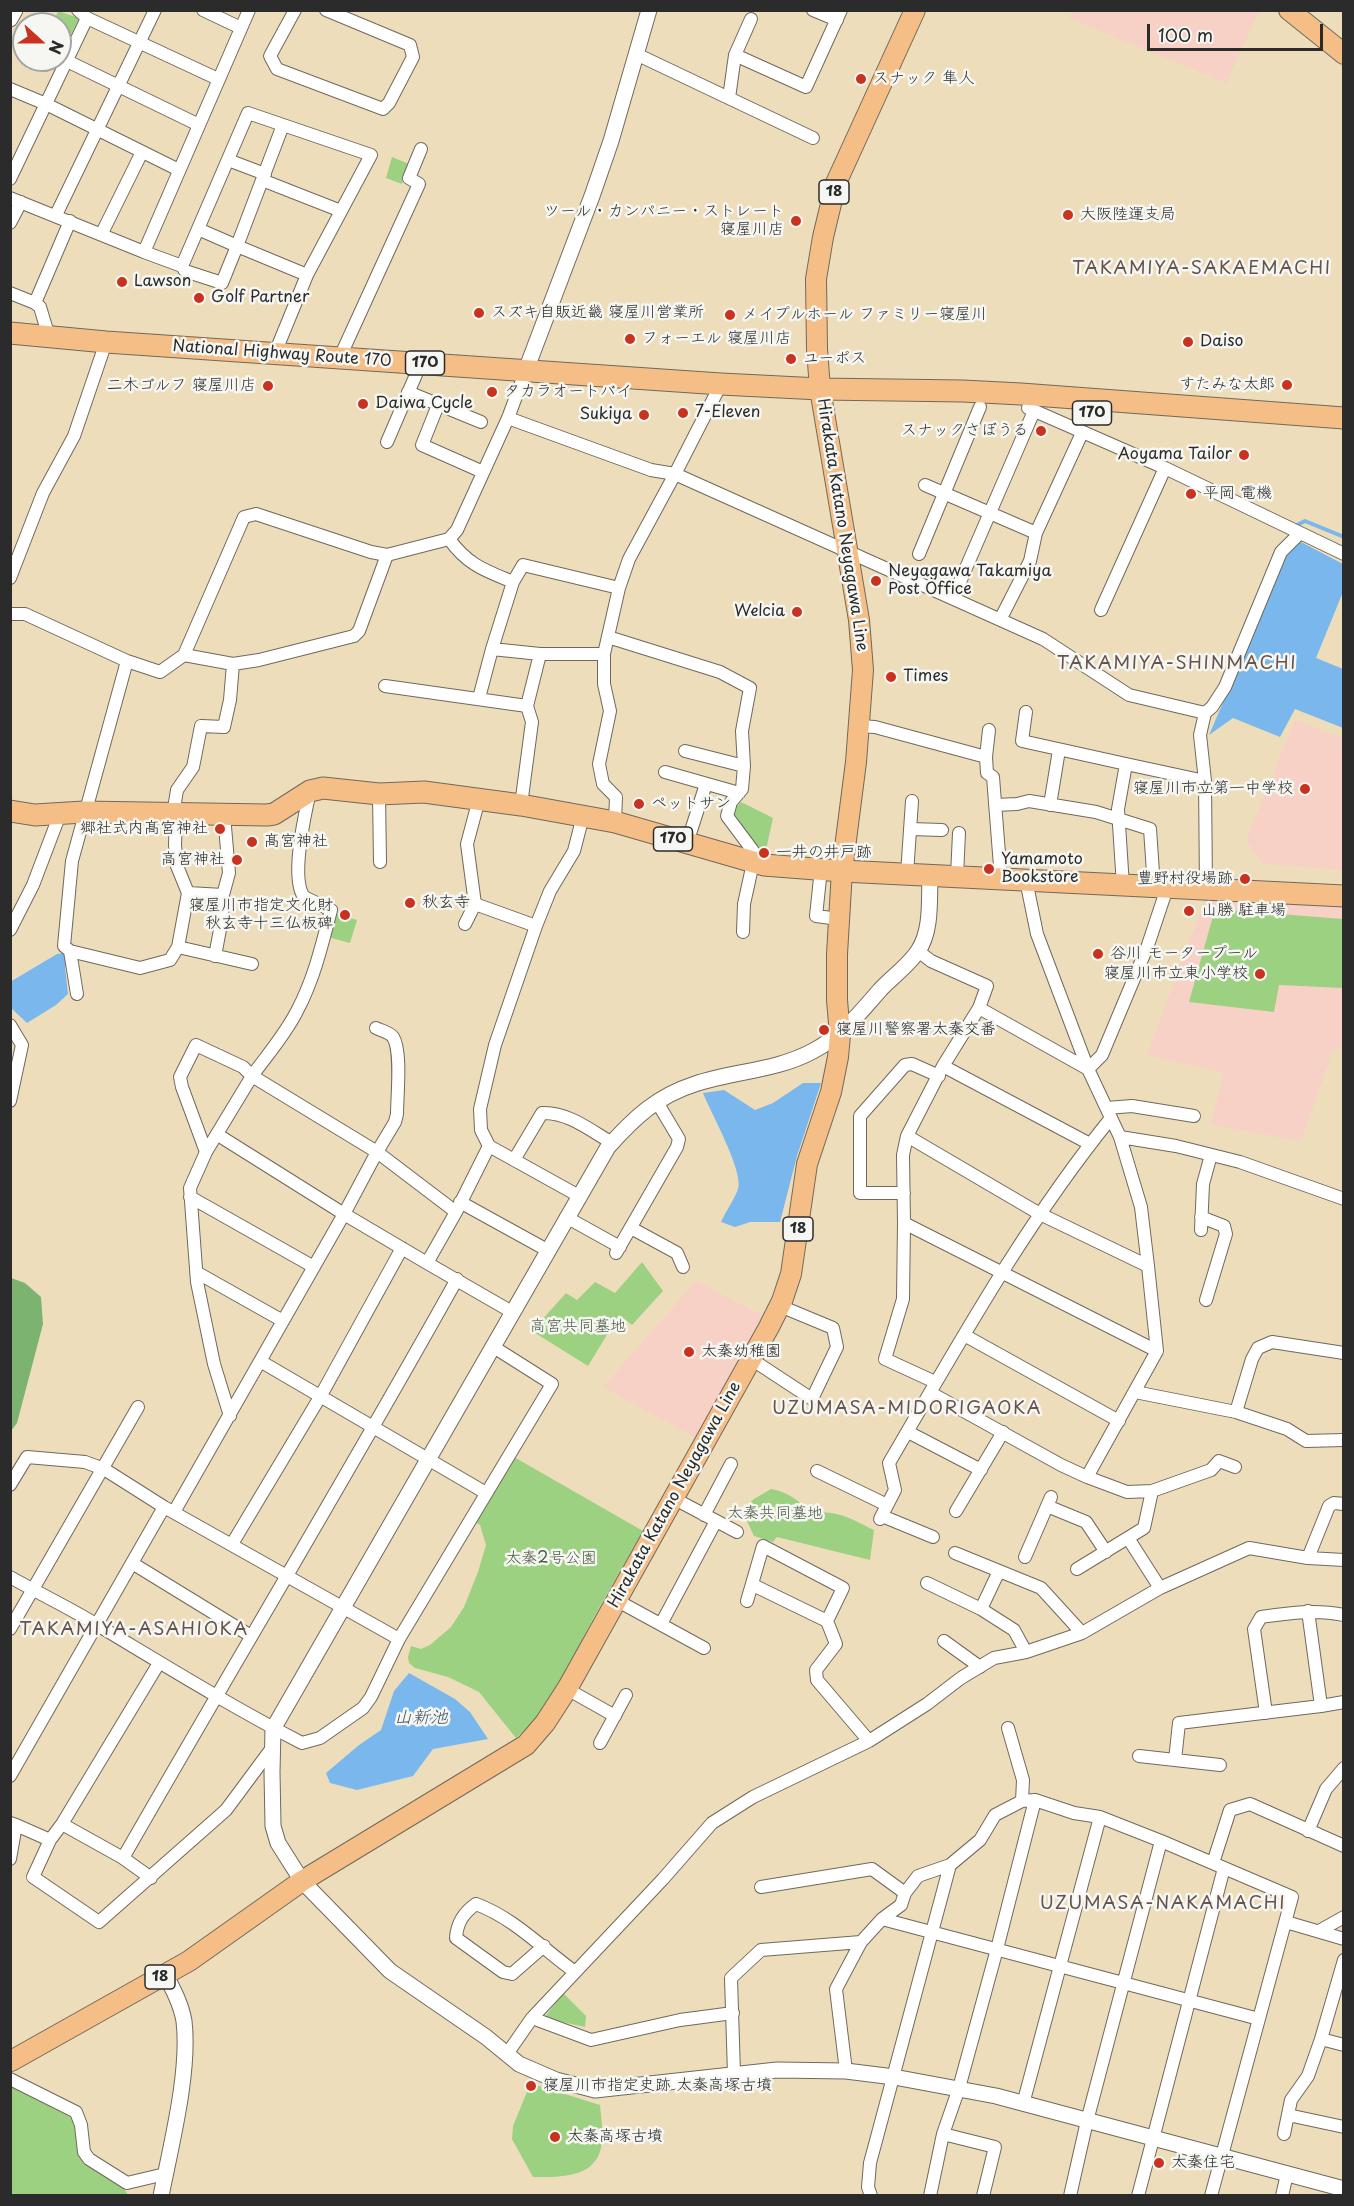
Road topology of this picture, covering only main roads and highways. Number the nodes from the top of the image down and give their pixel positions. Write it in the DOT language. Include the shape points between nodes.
graph roads {
  1 [pos="915,10"];
  2 [pos="1289,10"];
  3 [pos="1344,54"];
  4 [pos="10,333"];
  5 [pos="830,390"];
  6 [pos="1344,408"];
  7 [pos="1260,412"];
  8 [pos="1344,418"];
  9 [pos="1344,429"];
  10 [pos="10,811"];
  11 [pos="831,870"];
  12 [pos="1344,896"];
  13 [pos="11,2061"];
  1 -- 5 [label="main road, Hirakata Katano Neyagawa Line / 18" via="836,183 828,215 816,279 817,349"];
  2 -- 3 [label="main road"];
  4 -- 5 [label="highway, National Highway Route 170 / 170"];
  5 -- 7 [label="highway, National Highway Route 170 / 170" via="1009,394"];
  5 -- 9 [label="highway, National Highway Route 170 / 170" via="980,406"];
  5 -- 11 [label="main road, Hirakata Katano Neyagawa Line / 18" via="862,652 859,726"];
  6 -- 7 [label="highway"];
  7 -- 8 [label="highway, National Highway Route 170 / 170"];
  10 -- 11 [label="highway, 170" via="35,815 274,814 310,791 323,788 380,794 424,792 615,822 758,864"];
  11 -- 12 [label="highway, 170"];
  11 -- 13 [label="main road, Hirakata Katano Neyagawa Line / 18" via="839,920 838,1058 807,1164 791,1274 780,1306 751,1359 545,1723 511,1755 302,1881 189,1961"];
}
